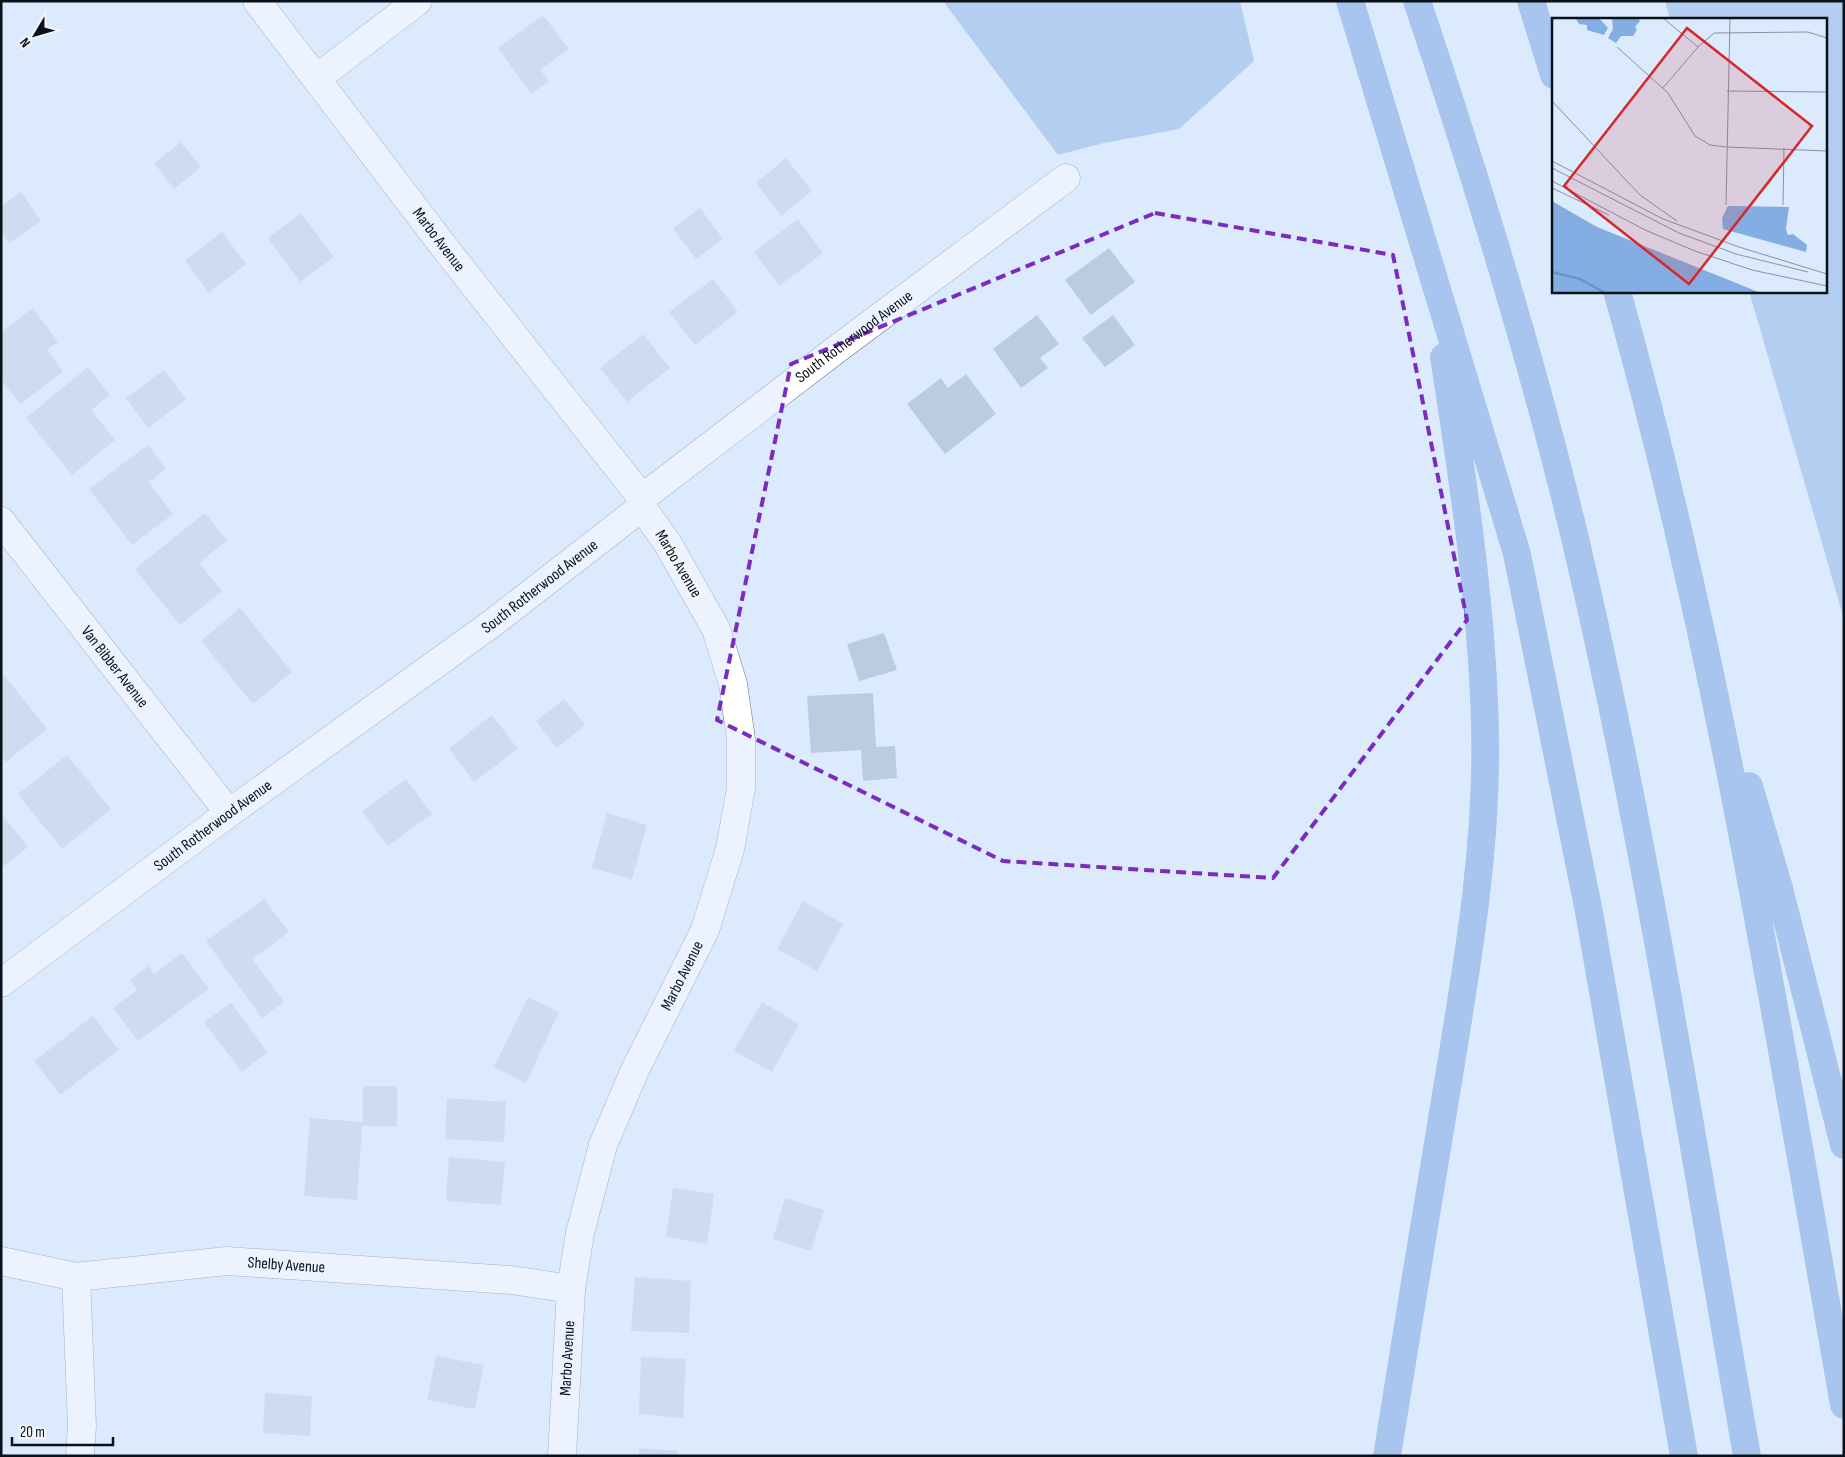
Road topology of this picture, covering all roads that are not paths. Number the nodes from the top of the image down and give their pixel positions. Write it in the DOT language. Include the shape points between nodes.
graph roads {
  1 [pos="257,1"];
  2 [pos="418,1"];
  3 [pos="1350,1"];
  4 [pos="1417,1"];
  5 [pos="1531,1"];
  6 [pos="1552,68"];
  7 [pos="317,78"];
  8 [pos="1066,178"];
  9 [pos="1430,262"];
  10 [pos="1617,292"];
  11 [pos="642,503"];
  12 [pos="1,521"];
  13 [pos="1700,617"];
  14 [pos="229,813"];
  15 [pos="1,983"];
  16 [pos="1844,1145"];
  17 [pos="1,1261"];
  18 [pos="76,1277"];
  19 [pos="571,1289"];
  20 [pos="1844,1405"];
  21 [pos="80,1456"];
  22 [pos="562,1456"];
  23 [pos="1387,1456"];
  24 [pos="1684,1456"];
  25 [pos="1747,1456"];
  1 -- 7 [label="street, Marbo Avenue"];
  2 -- 7 [label="street"];
  3 -- 9 [label="highway"];
  4 -- 25 [label="highway" via="1475,175 1576,543 1648,894"];
  5 -- 6 [label="highway"];
  7 -- 11 [label="street, Marbo Avenue"];
  8 -- 11 [label="street, South Rotherwood Avenue" via="837,348"];
  9 -- 23 [label="highway" via="1478,604 1485,729 1480,857 1464,983"];
  9 -- 24 [label="highway" via="1517,554 1589,912"];
  10 -- 13 [label="highway"];
  11 -- 14 [label="street, South Rotherwood Avenue" via="494,622"];
  11 -- 19 [label="street, Marbo Avenue" via="716,629 733,684 740,739 741,788 730,849 704,930 635,1070 603,1145 580,1233"];
  12 -- 14 [label="street, Van Bibber Avenue"];
  13 -- 16 [label="highway" via="1779,888"];
  13 -- 20 [label="highway" via="1749,867"];
  14 -- 15 [label="street, South Rotherwood Avenue"];
  17 -- 18 [label="street, Shelby Avenue"];
  18 -- 19 [label="street, Shelby Avenue" via="227,1261 511,1280"];
  18 -- 21 [label="street" via="82,1426"];
  19 -- 22 [label="street, Marbo Avenue"];
}
